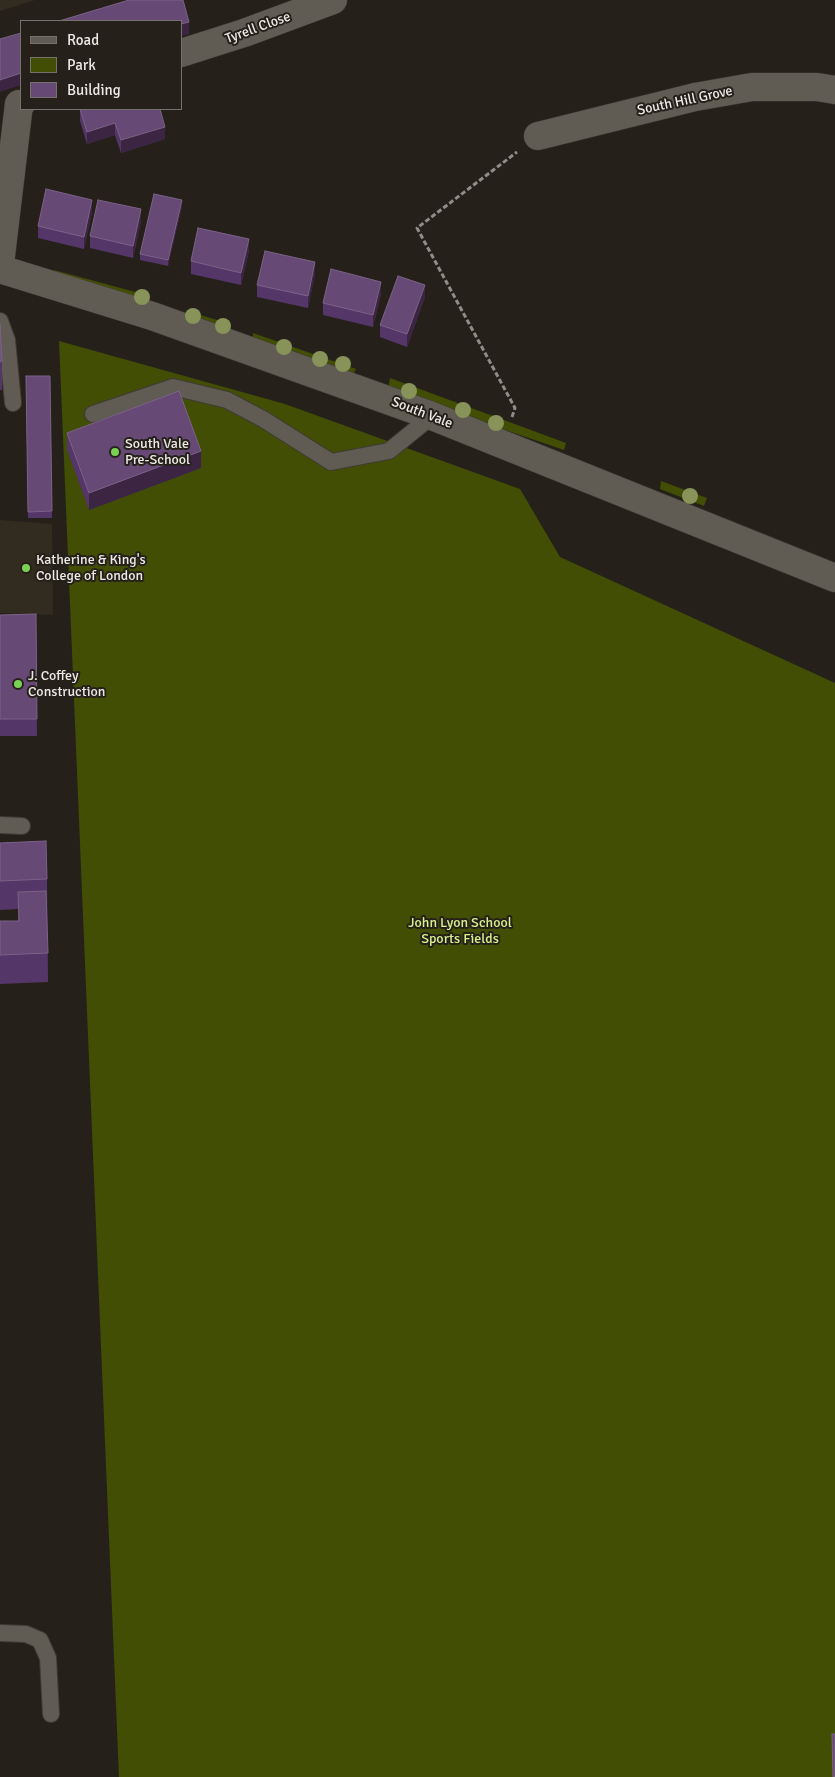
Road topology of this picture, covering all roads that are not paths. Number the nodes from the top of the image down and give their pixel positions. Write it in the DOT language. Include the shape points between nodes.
graph roads {
  1 [pos="333,0"];
  2 [pos="182,53"];
  3 [pos="835,90"];
  4 [pos="13,106"];
  5 [pos="538,136"];
  6 [pos="0,264"];
  7 [pos="0,269"];
  8 [pos="0,321"];
  9 [pos="13,403"];
  10 [pos="93,414"];
  11 [pos="432,416"];
  12 [pos="835,578"];
  13 [pos="0,825"];
  14 [pos="22,826"];
  15 [pos="0,1633"];
  16 [pos="51,1714"];
  1 -- 2 [label="street, Tyrell Close"];
  3 -- 5 [label="street, South Hill Grove" via="817,87 743,89 695,97"];
  4 -- 6 [label="street"];
  7 -- 11 [label="street, South Vale" via="152,316"];
  8 -- 9 [label="lane" via="7,340"];
  10 -- 11 [label="lane" via="173,387 227,400 331,462 389,451"];
  11 -- 12 [label="street, South Vale"];
  13 -- 14 [label="lane"];
  15 -- 16 [label="lane" via="26,1634 40,1640 48,1658"];
}
